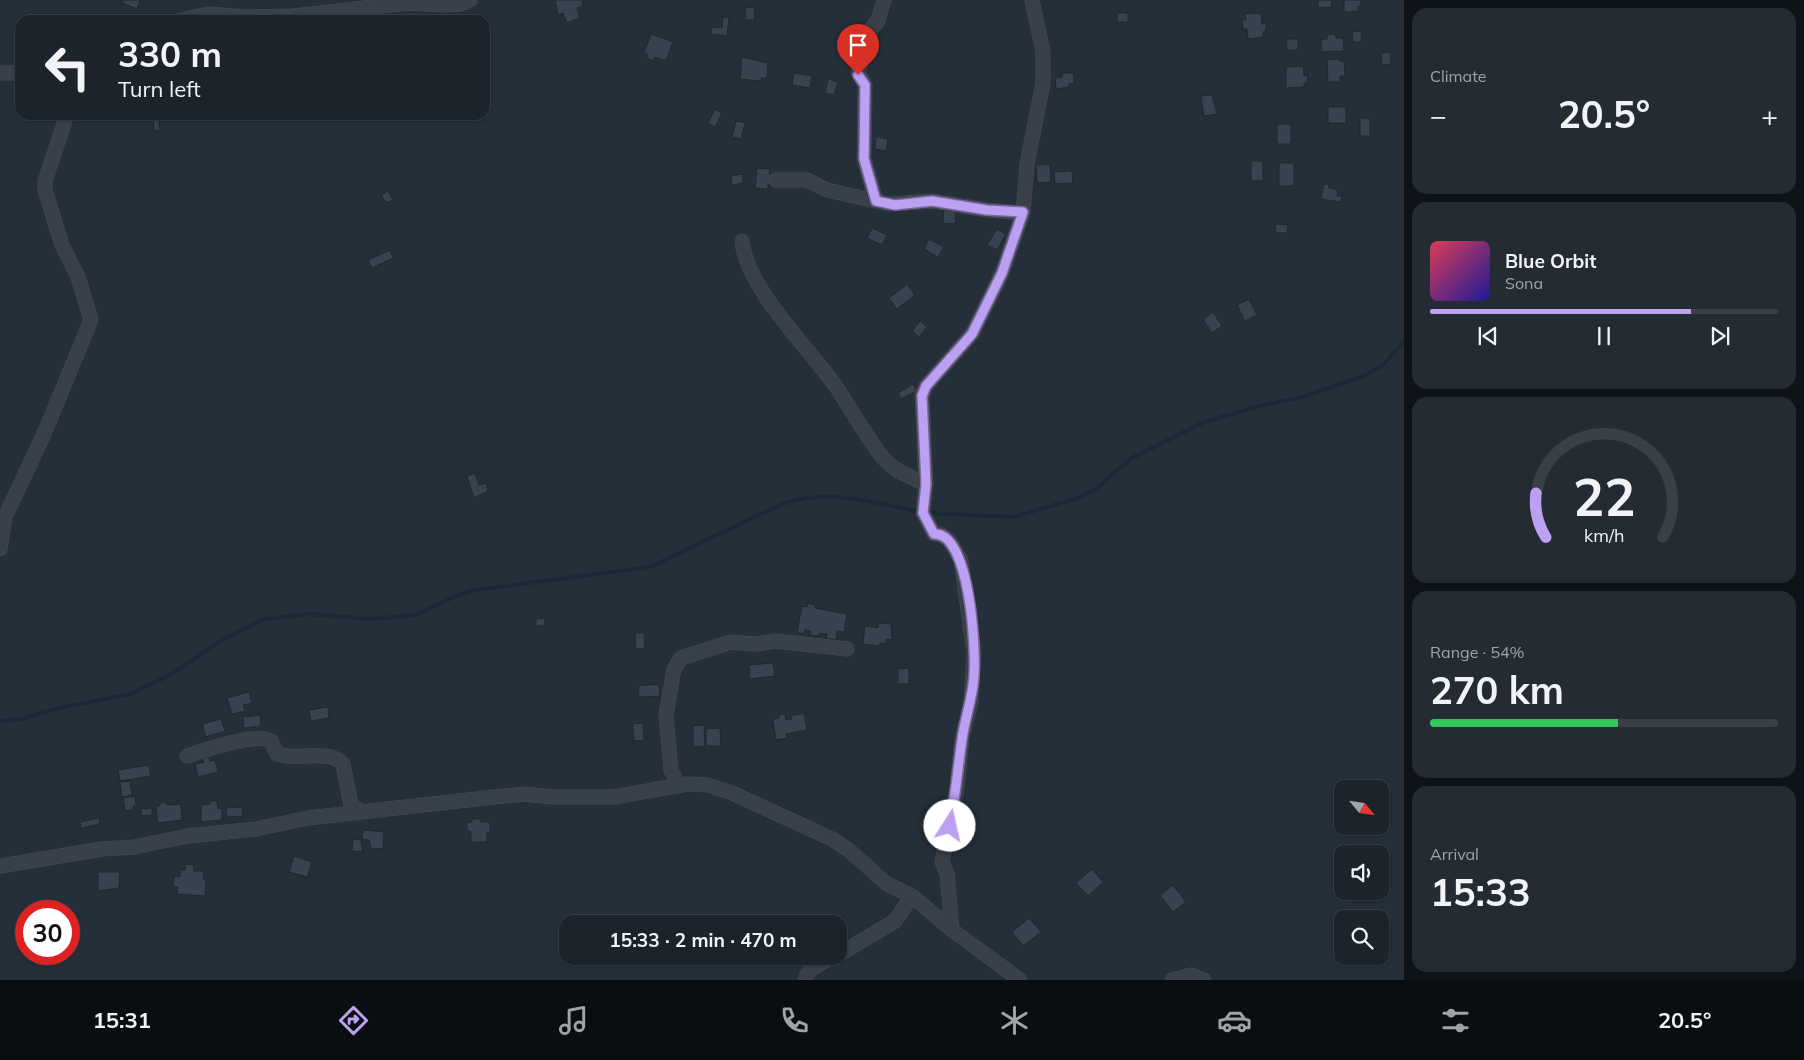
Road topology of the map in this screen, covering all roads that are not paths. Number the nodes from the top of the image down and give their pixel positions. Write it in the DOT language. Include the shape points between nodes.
graph roads {
  1 [pos="470,0"];
  2 [pos="884,0"];
  3 [pos="1032,0"];
  4 [pos="406,2"];
  5 [pos="203,15"];
  6 [pos="221,15"];
  7 [pos="301,15"];
  8 [pos="0,73"];
  9 [pos="15,73"];
  10 [pos="15,74"];
  11 [pos="0,81"];
  12 [pos="65,120"];
  13 [pos="776,180"];
  14 [pos="876,201"];
  15 [pos="1023,212"];
  16 [pos="742,241"];
  17 [pos="926,484"];
  18 [pos="0,549"];
  19 [pos="847,649"];
  20 [pos="187,756"];
  21 [pos="684,785"];
  22 [pos="361,812"];
  23 [pos="0,866"];
  24 [pos="912,896"];
  25 [pos="952,930"];
  26 [pos="847,949"];
  27 [pos="818,965"];
  28 [pos="805,980"];
  29 [pos="1020,980"];
  30 [pos="1172,980"];
  31 [pos="1204,980"];
  1 -- 4 [label="street" via="446,5"];
  2 -- 14 [label="street" via="878,21 870,29 858,72 865,85 864,159"];
  3 -- 15 [label="street" via="1042,52 1043,83 1027,164"];
  4 -- 7 [label="street"];
  5 -- 6 [label="street"];
  8 -- 9 [label="street"];
  10 -- 11 [label="street"];
  12 -- 18 [label="street" via="45,181 45,190 91,320 44,434 5,517"];
  13 -- 14 [label="street" via="807,180 827,190"];
  14 -- 15 [label="street" via="895,205 932,201"];
  15 -- 17 [label="street" via="1002,273 972,334 922,394"];
  16 -- 17 [label="street" via="744,257 759,285 836,387 884,459 904,474"];
  17 -- 25 [label="street" via="923,513 926,522 934,534 949,540 961,560 974,653 971,702 942,862 947,873"];
  19 -- 21 [label="street" via="776,641 756,644 731,642 689,654 677,662 666,715 671,770"];
  20 -- 22 [label="street" via="222,745 263,738 271,741 277,754 329,756 343,764 352,805"];
  21 -- 22 [label="street" via="613,797 525,794"];
  21 -- 24 [label="street" via="708,785 732,792 832,839 850,850 887,884"];
  22 -- 23 [label="street"];
  24 -- 25 [label="street"];
  24 -- 26 [label="street" via="895,921"];
  25 -- 29 [label="street"];
  27 -- 28 [label="street" via="806,974"];
  30 -- 31 [label="street" via="1191,975"];
}
